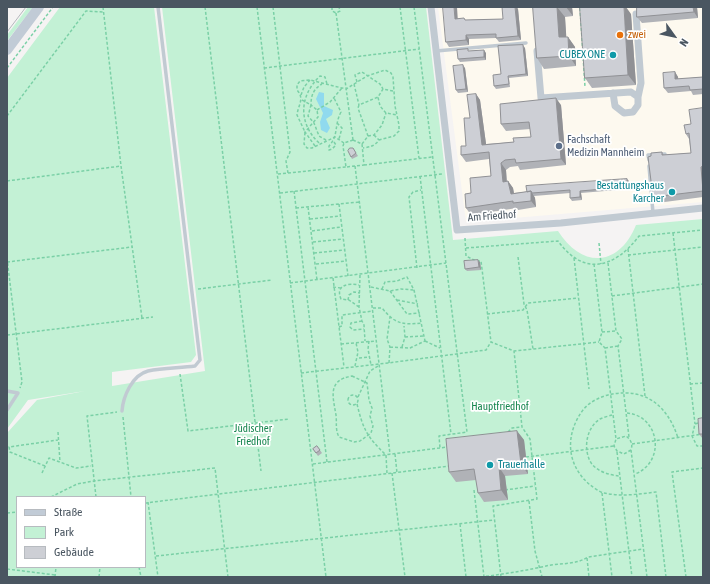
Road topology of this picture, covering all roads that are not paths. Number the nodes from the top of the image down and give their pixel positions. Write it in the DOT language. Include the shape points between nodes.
graph roads {
  1 [pos="39,7"];
  2 [pos="158,7"];
  3 [pos="431,7"];
  4 [pos="636,14"];
  5 [pos="526,42"];
  6 [pos="537,45"];
  7 [pos="7,50"];
  8 [pos="436,51"];
  9 [pos="613,93"];
  10 [pos="638,97"];
  11 [pos="665,154"];
  12 [pos="703,208"];
  13 [pos="653,213"];
  14 [pos="7,391"];
  15 [pos="7,410"];
  16 [pos="122,411"];
  1 -- 7 [label="main road"];
  2 -- 16 [label="lane" via="200,360 195,366 147,372 128,390"];
  3 -- 8 [label="street, Am Friedhof"];
  4 -- 10 [label="street" via="641,83"];
  5 -- 8 [label="lane"];
  6 -- 9 [label="street" via="541,98"];
  8 -- 13 [label="street, Am Friedhof" via="457,230"];
  9 -- 10 [label="street" via="631,92"];
  9 -- 10 [label="street" via="615,106 624,113 633,112 638,105"];
  11 -- 13 [label="lane" via="648,155"];
  12 -- 13 [label="street, Am Friedhof"];
  14 -- 15 [label="lane" via="18,393"];
}
